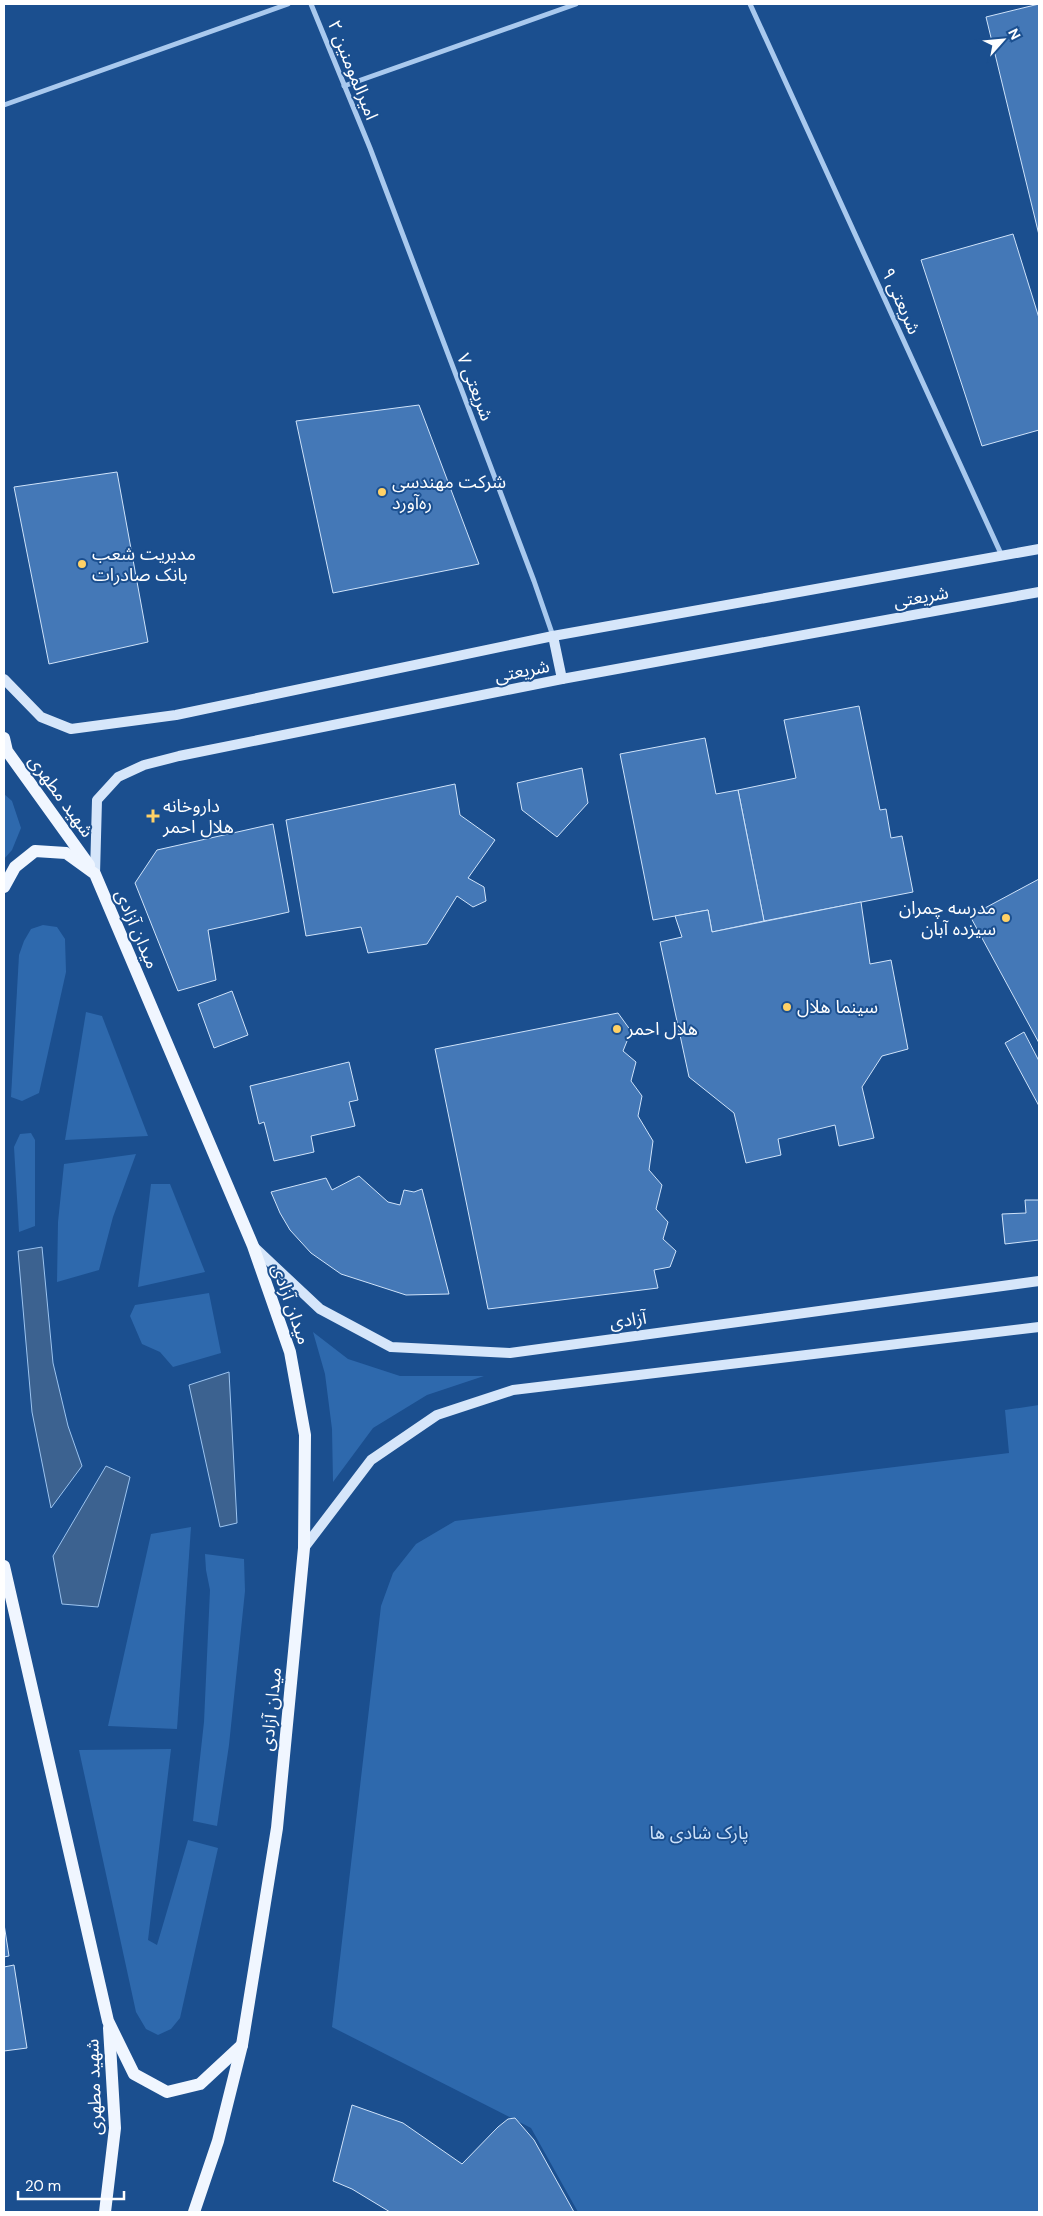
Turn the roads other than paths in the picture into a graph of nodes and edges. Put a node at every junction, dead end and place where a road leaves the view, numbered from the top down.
1 (288, 4) edge
2 (311, 4) edge
3 (576, 4) edge
4 (750, 4) edge
5 (344, 86) junction
6 (4, 104) edge
7 (370, 148) joint
8 (1039, 549) edge
9 (1002, 556) junction
10 (1039, 592) edge
11 (553, 636) junction
12 (4, 679) edge
13 (562, 679) junction
14 (4, 738) edge
15 (5, 750) edge
16 (95, 874) junction
17 (4, 887) edge
18 (253, 1246) junction
19 (1039, 1281) edge
20 (1039, 1327) edge
21 (304, 1548) junction
22 (4, 1566) edge
23 (108, 2021) junction
24 (242, 2046) junction
25 (105, 2212) edge
26 (194, 2212) edge

1 - 6 street
2 - 5 street, امیرالمومنین ۲
3 - 5 street
4 - 9 street, شریعتی ۹
5 - 7 street, امیرالمومنین ۲
7 - 11 street, شریعتی ۷
8 - 9 street
9 - 11 street
10 - 13 street, شریعتی
11 - 12 street
11 - 13 street
13 - 16 street, شریعتی
14 - 15 main road, شهید مطهری
15 - 16 main road, شهید مطهری
16 - 17 main road, میدان آزادی
16 - 18 main road, میدان آزادی
18 - 19 street, آزادی
18 - 21 main road, میدان آزادی
20 - 21 street
21 - 24 main road, میدان آزادی
22 - 23 main road
23 - 24 main road
23 - 25 main road, شهید مطهری
24 - 26 main road

